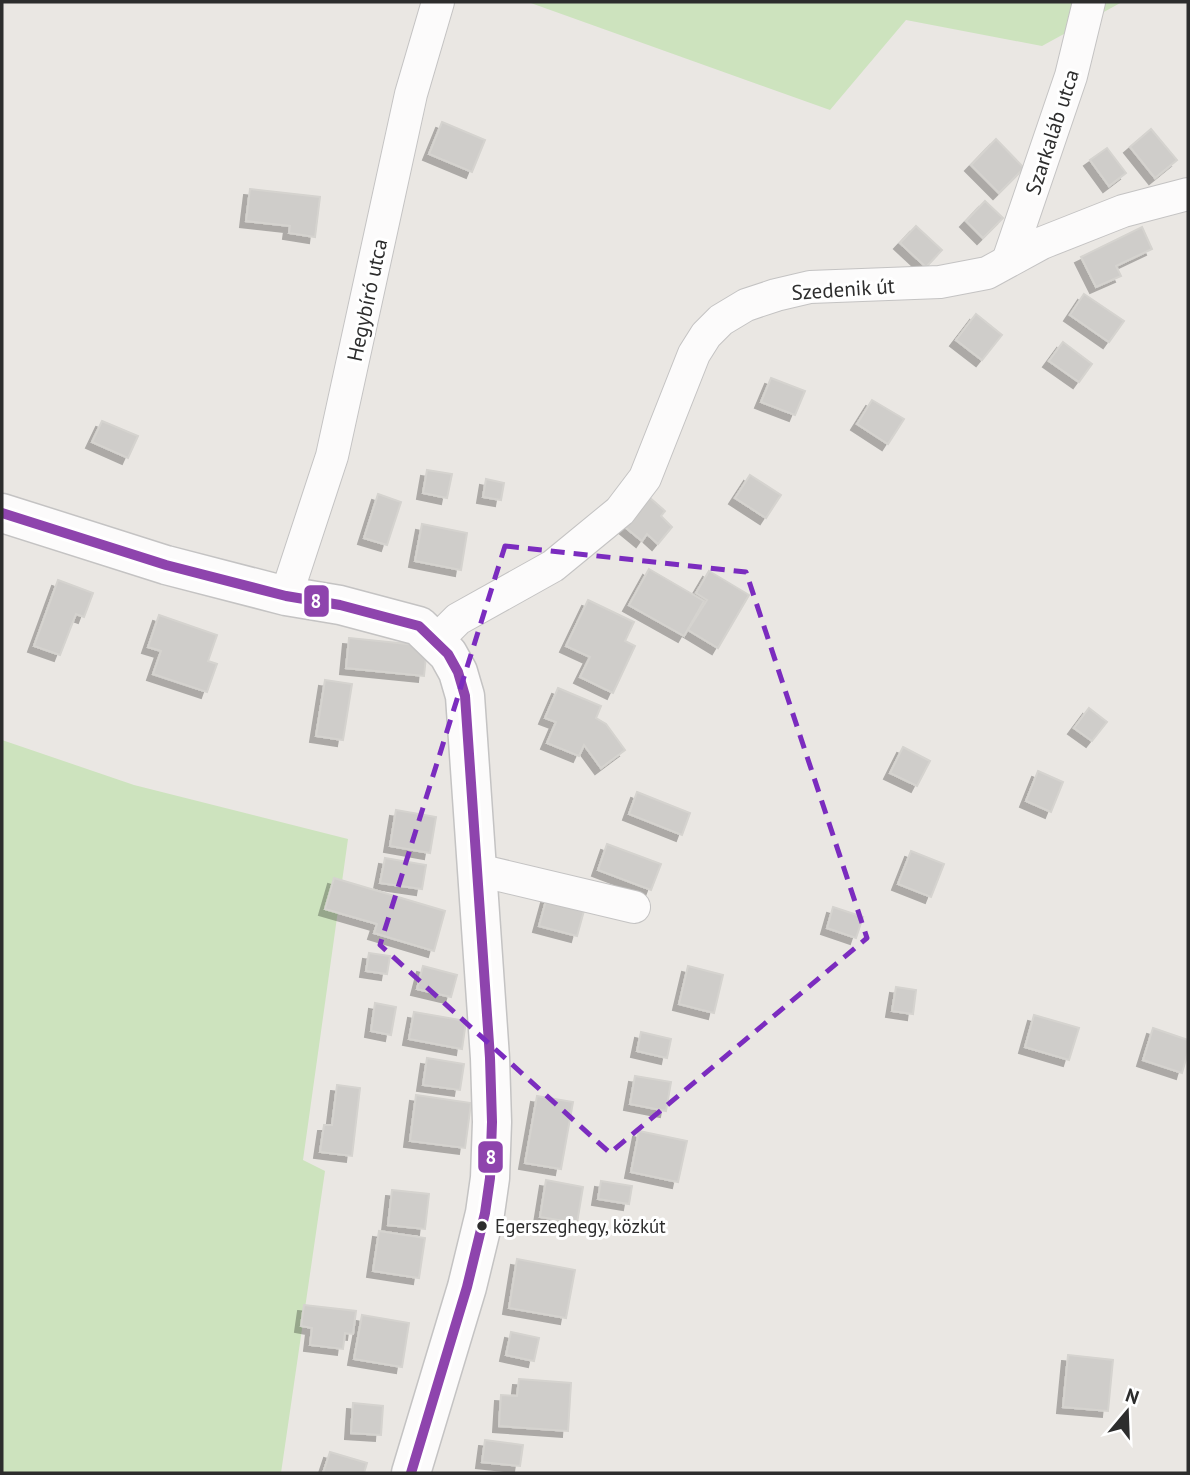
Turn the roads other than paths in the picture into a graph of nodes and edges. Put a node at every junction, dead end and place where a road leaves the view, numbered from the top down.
1 (438, 2) edge
2 (1089, 2) edge
3 (1188, 194) edge
4 (1008, 261) junction
5 (2, 513) edge
6 (286, 596) junction
7 (436, 640) junction
8 (478, 870) junction
9 (634, 907) dead end
10 (411, 1473) edge

1 - 6 street, Hegybíró utca
2 - 4 street, Szarkaláb utca
3 - 4 street, Szedenik út
4 - 7 street, Szedenik út
5 - 6 street
6 - 7 street
7 - 8 street
8 - 9 street
8 - 10 street

